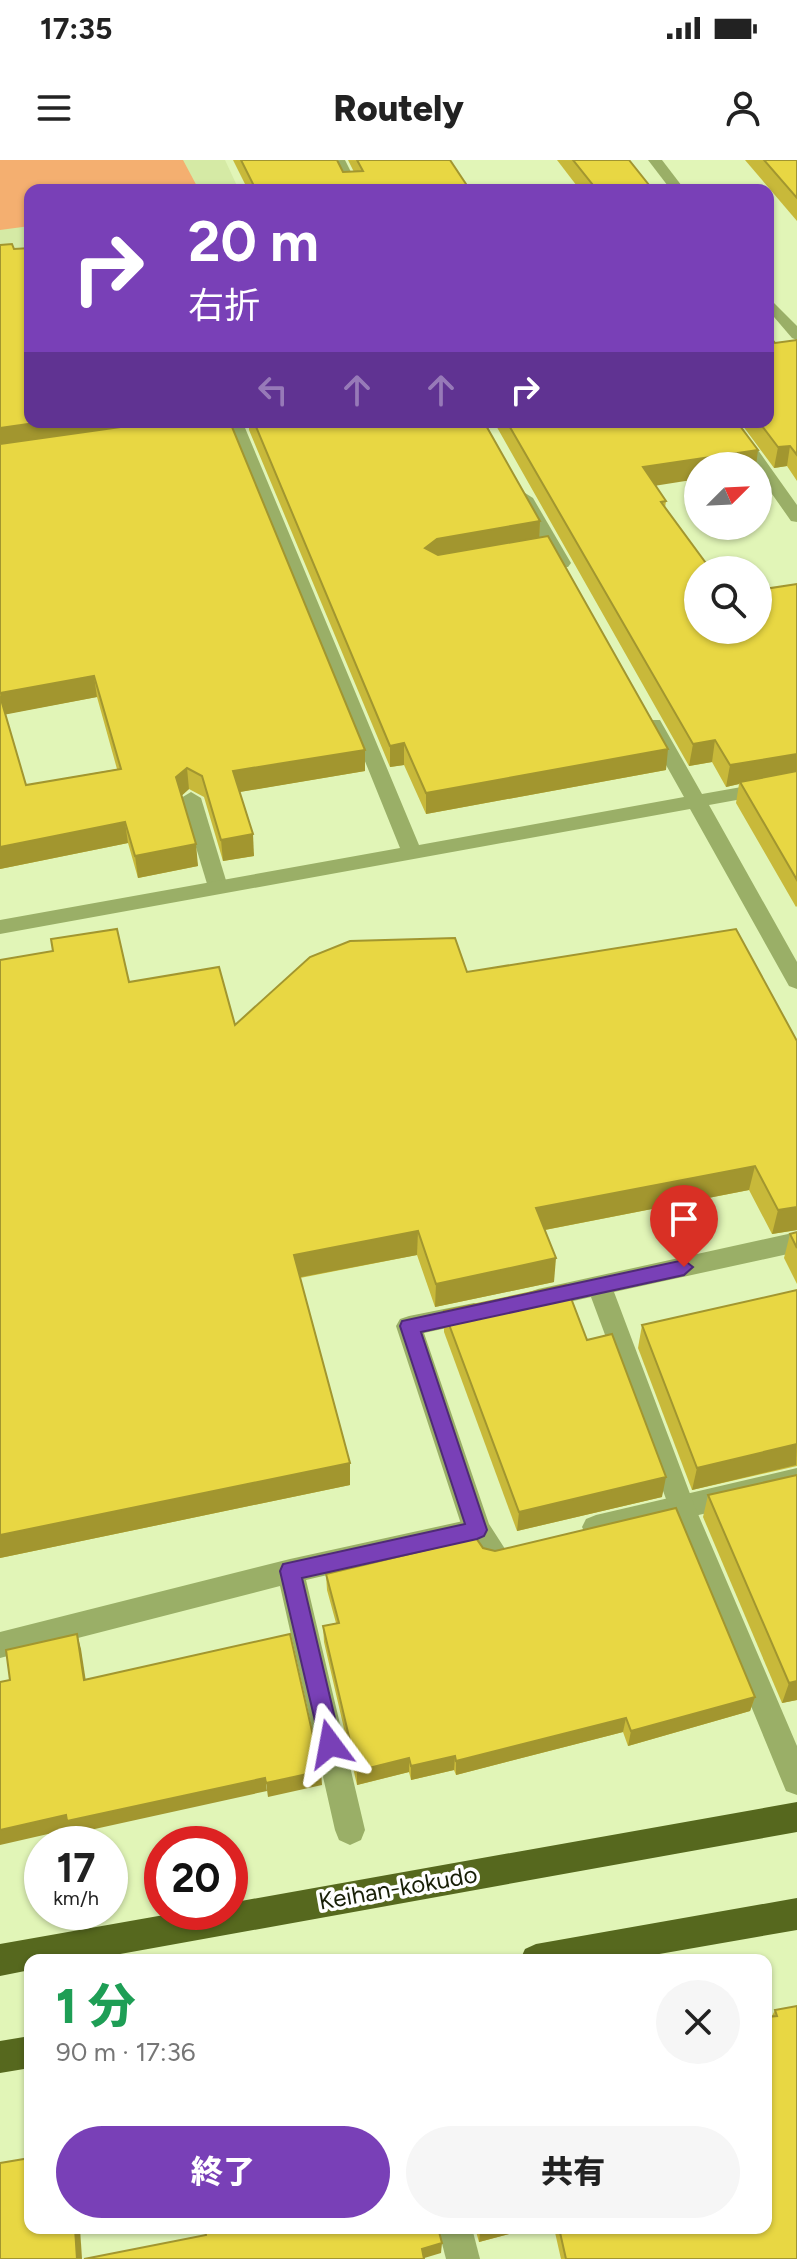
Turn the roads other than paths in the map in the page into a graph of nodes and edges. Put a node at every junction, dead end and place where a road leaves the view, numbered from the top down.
1 (338, 160) edge
2 (655, 160) edge
3 (350, 184) edge
4 (673, 184) edge
5 (774, 308) edge
6 (797, 335) edge
7 (235, 428) edge
8 (734, 428) edge
9 (517, 484) edge
10 (797, 517) edge
11 (568, 575) edge
12 (644, 708) edge
13 (797, 783) edge
14 (191, 798) edge
15 (697, 801) junction
16 (412, 852) junction
17 (218, 887) junction
18 (0, 927) edge
19 (797, 981) edge
20 (797, 1242) edge
21 (599, 1286) junction
22 (797, 1480) edge
23 (682, 1507) junction
24 (566, 1535) edge
25 (485, 1541) junction
26 (522, 1545) edge
27 (290, 1571) junction
28 (0, 1645) edge
29 (797, 1781) edge
30 (797, 1817) edge
31 (350, 1830) dead end
32 (797, 1914) edge
33 (33, 1954) edge
34 (570, 1954) edge
35 (24, 1956) edge
36 (0, 1960) edge
37 (24, 2053) edge
38 (0, 2057) edge
39 (457, 2234) edge
40 (463, 2259) edge

1 - 3 street
2 - 4 street
5 - 6 street
7 - 16 street
8 - 10 street
9 - 11 street
12 - 15 street
13 - 15 street
14 - 17 street
15 - 16 street
15 - 19 street
16 - 17 street
17 - 18 street
20 - 21 street
21 - 23 street
21 - 25 street
22 - 23 street
23 - 24 street
23 - 29 street
25 - 26 street
25 - 27 street
27 - 28 street
27 - 31 street
30 - 33 highway, Keihan-kokudo
32 - 34 highway
35 - 36 highway, Keihan-kokudo
37 - 38 highway
39 - 40 street

